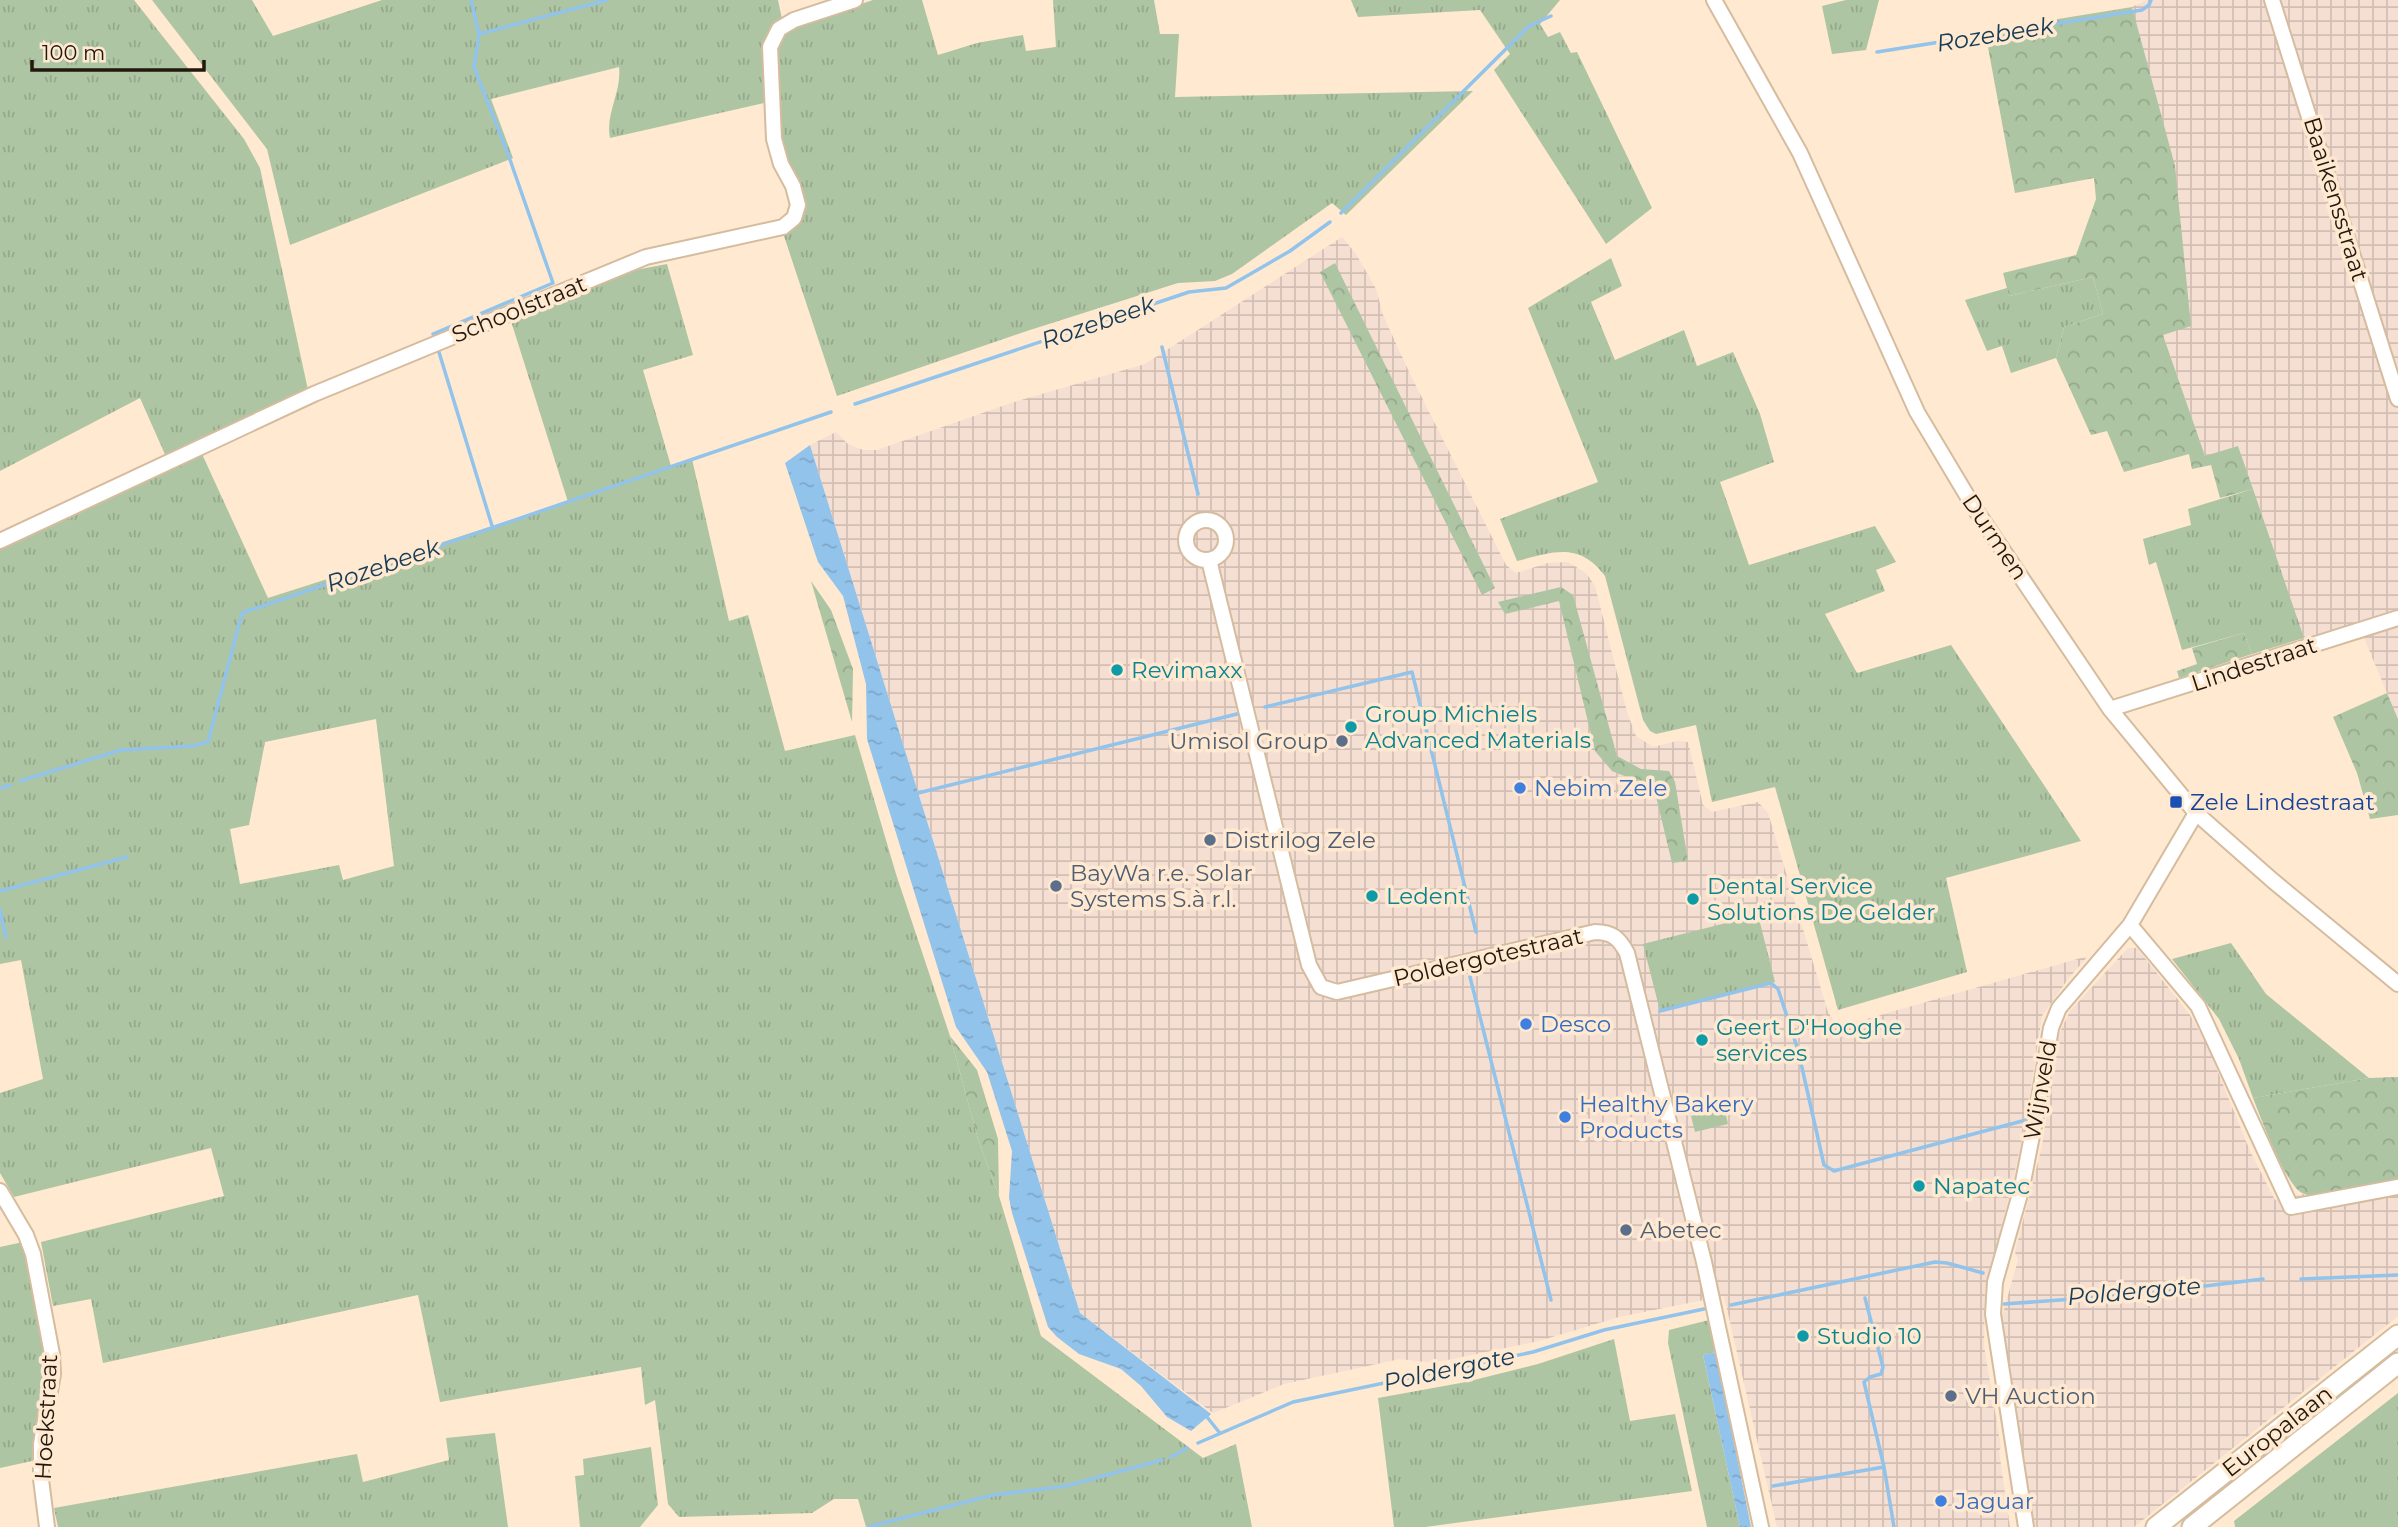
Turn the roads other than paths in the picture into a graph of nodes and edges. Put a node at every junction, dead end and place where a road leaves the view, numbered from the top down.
1 (855, 0) edge
2 (1714, 0) edge
3 (2273, 0) edge
4 (2398, 399) edge
5 (0, 541) edge
6 (1209, 560) dead end
7 (2398, 618) edge
8 (2110, 709) junction
9 (2196, 813) junction
10 (2130, 925) junction
11 (2398, 984) edge
12 (2398, 1187) edge
13 (0, 1191) edge
14 (2398, 1335) edge
15 (2398, 1363) edge
16 (47, 1527) edge
17 (1761, 1527) edge
18 (2026, 1527) edge
19 (2156, 1527) edge
20 (2192, 1527) edge

1 - 5 street, Schoolstraat
2 - 8 street, Durmen
3 - 4 street, Baaikensstraat
6 - 17 street, Poldergotestraat
7 - 8 street, Lindestraat
8 - 9 street, Durmen
9 - 10 street, Wijnveld
9 - 11 street, Durmen
10 - 12 street
10 - 18 street, Wijnveld
13 - 16 street, Hoekstraat
14 - 19 highway, Europalaan
15 - 20 highway, Europalaan

